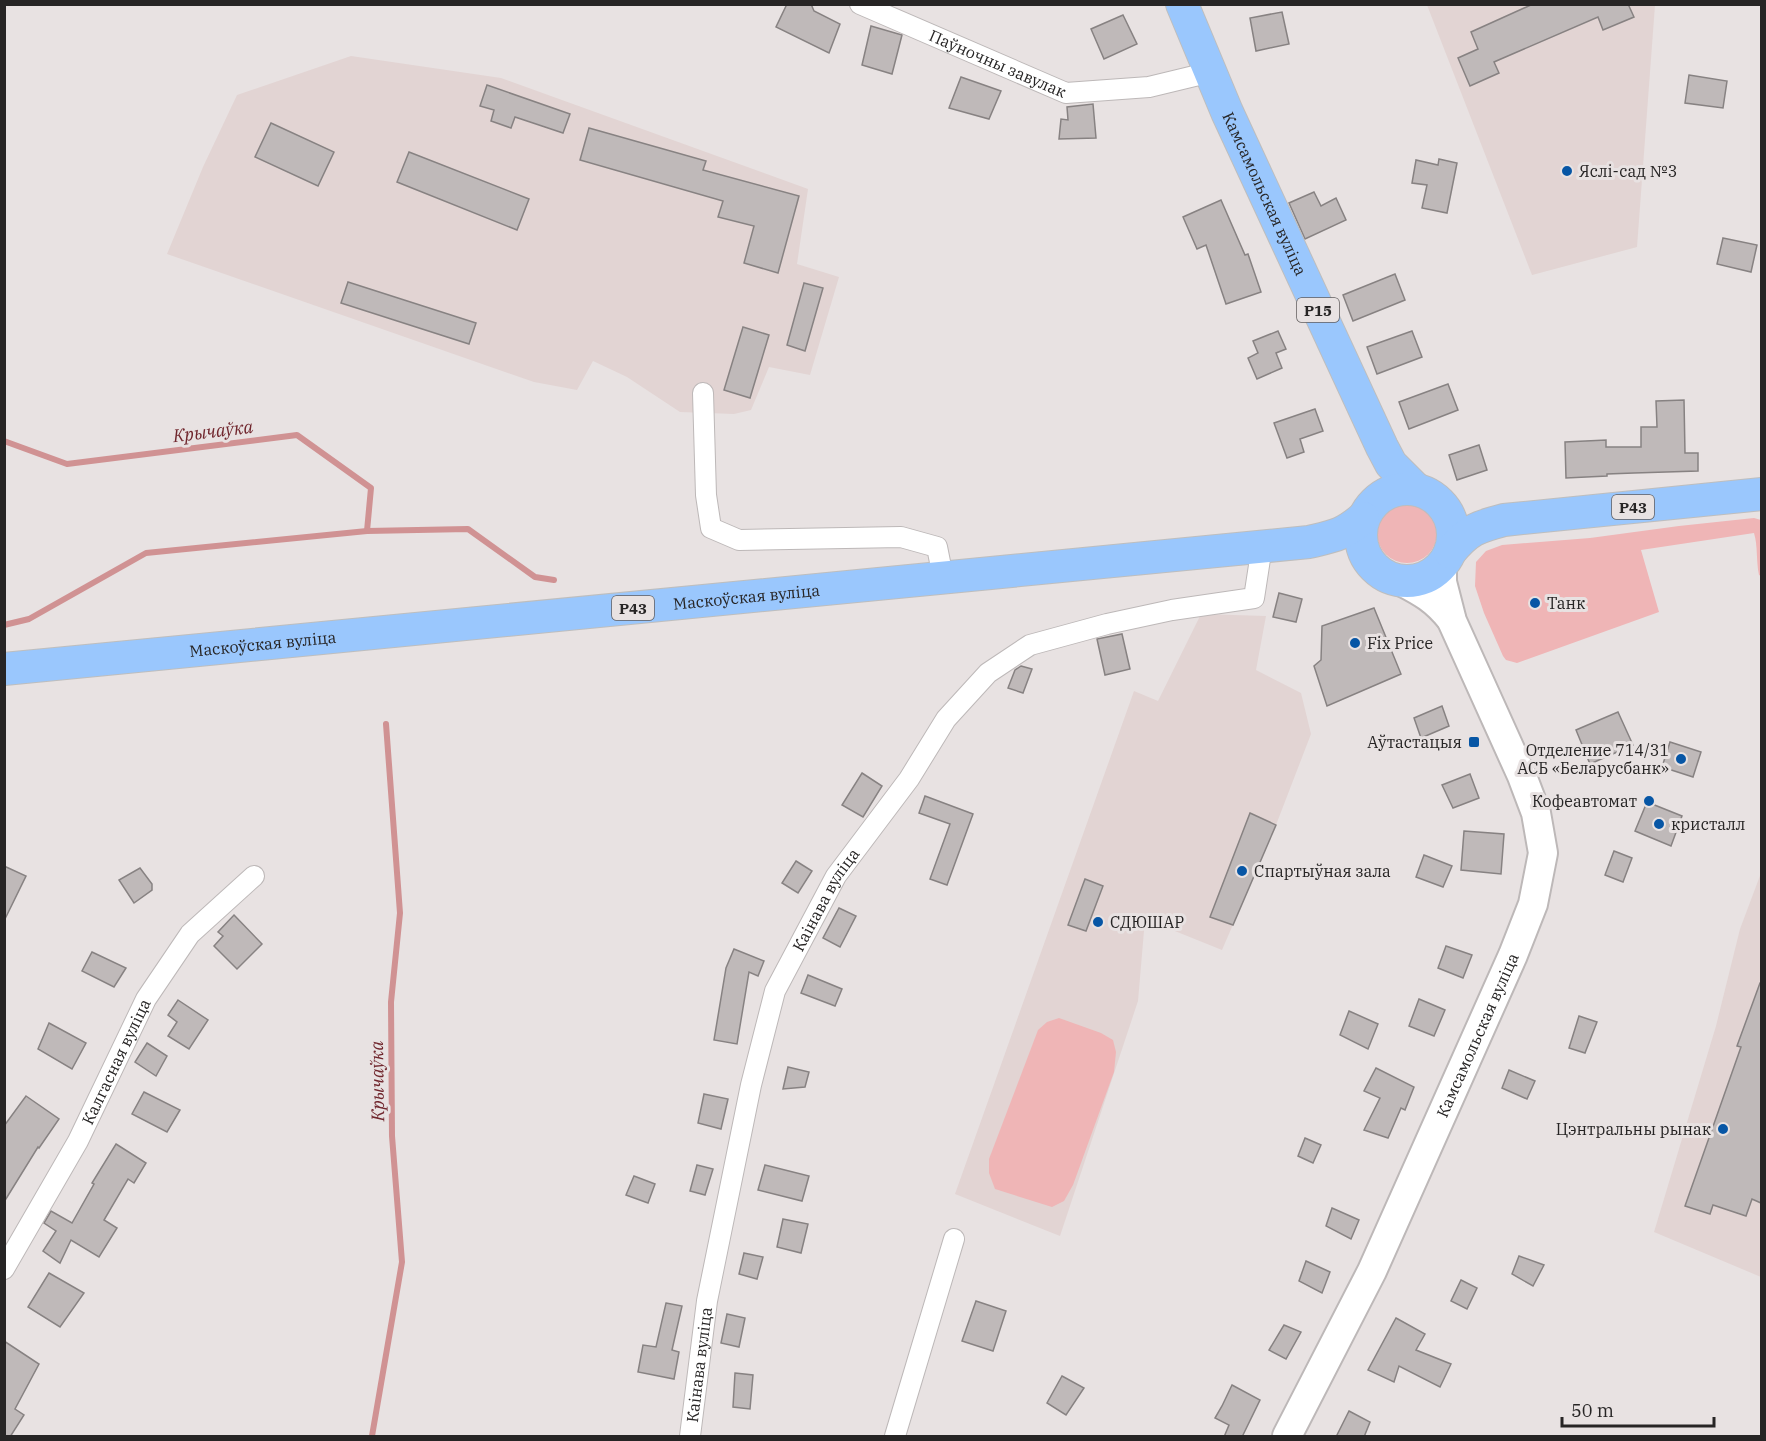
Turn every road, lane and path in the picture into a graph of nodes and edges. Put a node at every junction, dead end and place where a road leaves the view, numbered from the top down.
1 (860, 4) edge
2 (1182, 4) edge
3 (1211, 72) junction
4 (703, 393) dead end
5 (1382, 447) junction
6 (1761, 494) edge
7 (1427, 495) junction
8 (1367, 512) junction
9 (1504, 520) junction
10 (1309, 542) junction
11 (1262, 546) junction
12 (1446, 558) junction
13 (1372, 566) junction
14 (943, 578) junction
15 (1401, 581) junction
16 (1452, 621) junction
17 (4, 669) edge
18 (254, 876) dead end
19 (954, 1239) dead end
20 (4, 1269) edge
21 (690, 1437) edge
22 (895, 1437) edge
23 (1287, 1437) edge

1 - 3 street, Паўночны завулак
2 - 3 main road, Камсамольская вуліца / Р15
3 - 5 main road, Камсамольская вуліца / Р15
4 - 14 street
5 - 7 main road, Камсамольская вуліца / Р15
5 - 8 main road, Камсамольская вуліца / Р15
6 - 9 main road, Р43
7 - 8 main road, Р43
7 - 9 main road, Р43
7 - 12 main road
8 - 10 main road, Маскоўская вуліца / Р43
8 - 13 main road
9 - 12 main road, Р43
10 - 11 main road, Маскоўская вуліца / Р43
10 - 13 main road, Маскоўская вуліца / Р43
11 - 14 main road, Маскоўская вуліца / Р43
11 - 21 street, Каінава вуліца
12 - 15 main road, Р43
12 - 16 main road, Камсамольская вуліца
13 - 15 main road, Р43
14 - 17 main road, Маскоўская вуліца / Р43
15 - 16 main road, Камсамольская вуліца
16 - 23 main road, Камсамольская вуліца
18 - 20 street, Калгасная вуліца
19 - 22 street

